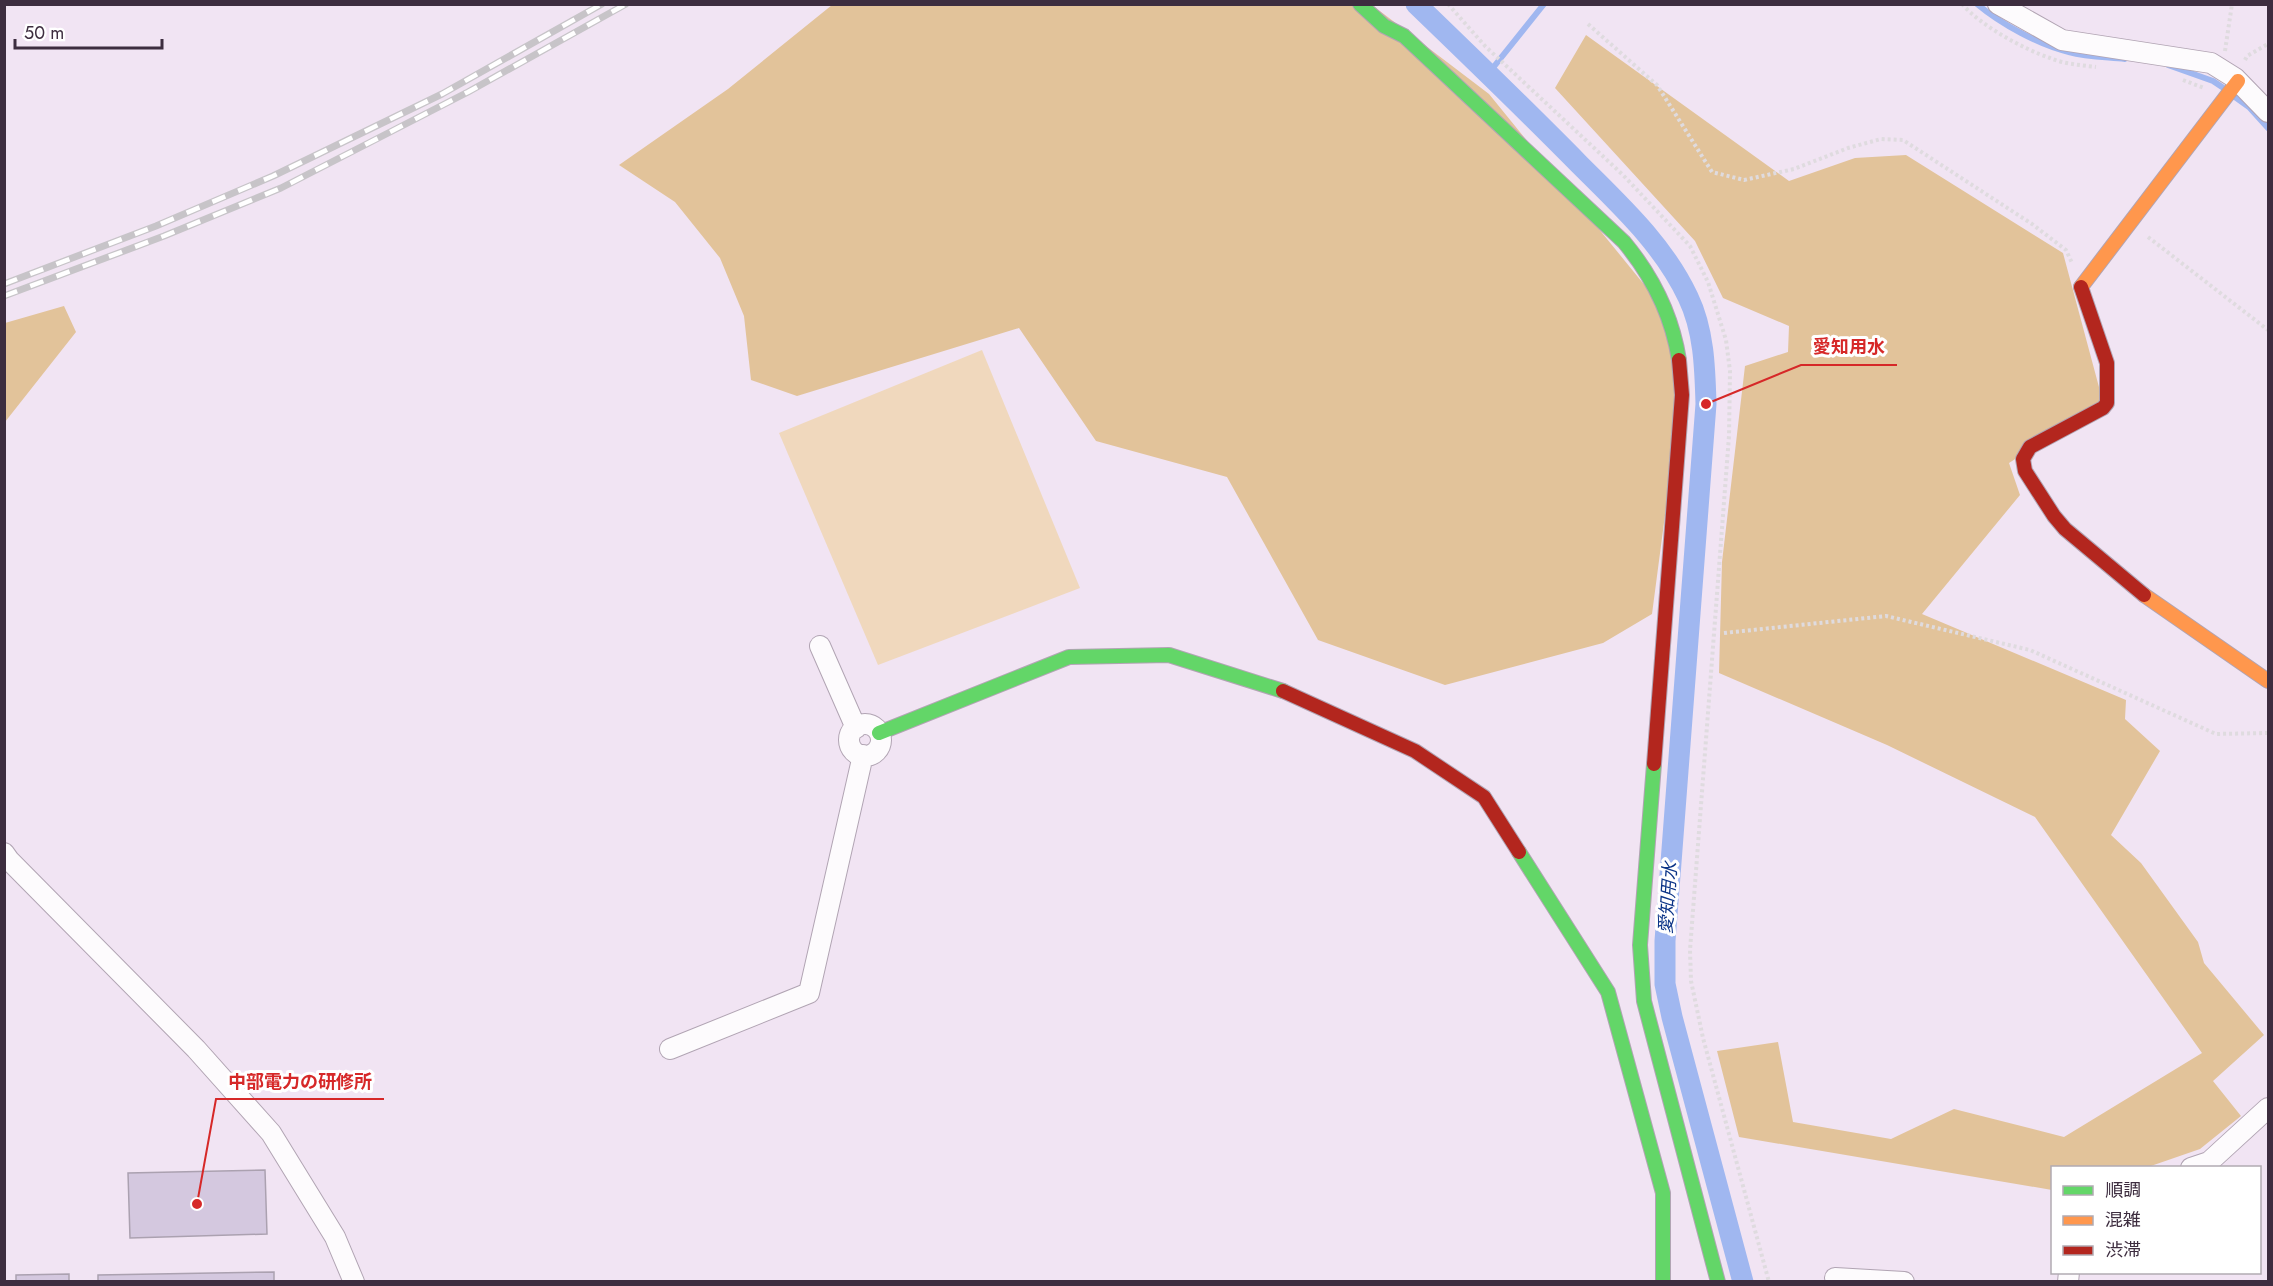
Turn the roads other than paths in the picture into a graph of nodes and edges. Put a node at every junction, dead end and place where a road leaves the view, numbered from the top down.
1 (1360, 4) edge
2 (1998, 4) edge
3 (2238, 81) junction
4 (2268, 112) edge
5 (820, 646) dead end
6 (2268, 681) edge
7 (856, 728) junction
8 (879, 733) junction
9 (863, 755) junction
10 (4, 853) edge
11 (670, 1049) dead end
12 (2268, 1108) edge
13 (2195, 1166) edge
14 (1835, 1278) dead end
15 (354, 1281) edge
16 (1663, 1281) edge
17 (1718, 1281) edge
18 (1904, 1281) edge

1 - 17 street
2 - 3 street
3 - 4 street
3 - 6 street
5 - 7 street
7 - 8 street
7 - 9 street
8 - 9 street
8 - 16 street
9 - 11 street
10 - 15 street
12 - 13 street
14 - 18 street

